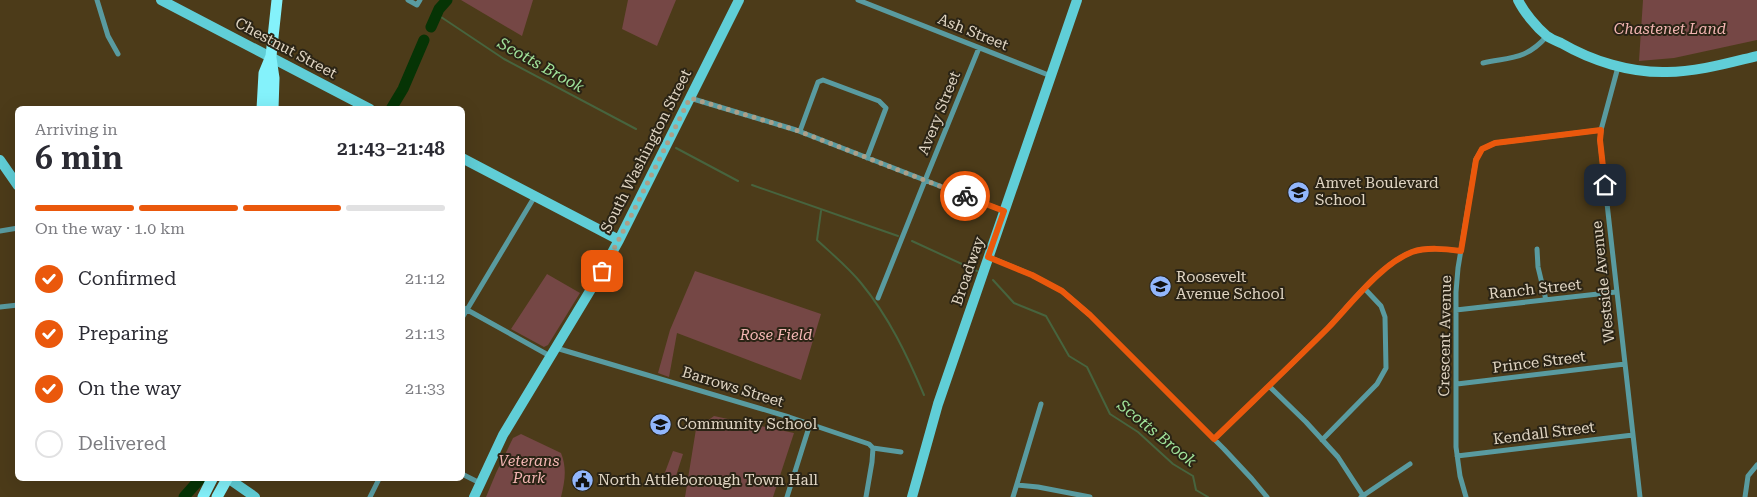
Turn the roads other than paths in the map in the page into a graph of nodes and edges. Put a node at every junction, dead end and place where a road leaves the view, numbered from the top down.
1 (97, 0) edge
2 (161, 0) edge
3 (277, 0) edge
4 (408, 0) edge
5 (739, 0) edge
6 (858, 0) edge
7 (1076, 0) edge
8 (1518, 0) edge
9 (419, 2) edge
10 (1548, 36) junction
11 (979, 48) junction
12 (118, 54) dead end
13 (271, 56) junction
14 (1757, 56) edge
15 (1482, 63) dead end
16 (1618, 66) junction
17 (1051, 76) junction
18 (690, 98) junction
19 (262, 106) edge
20 (273, 106) edge
21 (364, 106) edge
22 (1601, 130) junction
23 (800, 131) junction
24 (868, 158) junction
25 (0, 160) edge
26 (465, 160) edge
27 (925, 180) junction
28 (15, 182) edge
29 (535, 196) junction
30 (1004, 211) junction
31 (15, 228) edge
32 (0, 231) edge
33 (619, 240) junction
34 (1537, 249) dead end
35 (1461, 251) junction
36 (988, 257) junction
37 (1365, 289) junction
38 (1616, 292) junction
39 (878, 298) dead end
40 (1546, 300) junction
41 (15, 305) edge
42 (0, 307) edge
43 (465, 309) edge
44 (1456, 310) junction
45 (553, 352) junction
46 (1625, 364) junction
47 (1457, 384) junction
48 (1268, 386) junction
49 (1041, 404) dead end
50 (810, 424) junction
51 (1633, 436) junction
52 (1214, 439) junction
53 (1322, 440) junction
54 (873, 448) junction
55 (901, 452) dead end
56 (1457, 456) junction
57 (1410, 464) dead end
58 (1757, 465) edge
59 (465, 476) edge
60 (211, 481) edge
61 (227, 481) edge
62 (231, 481) edge
63 (378, 481) edge
64 (480, 483) junction
65 (1017, 485) junction
66 (203, 497) edge
67 (217, 497) edge
68 (255, 497) edge
69 (370, 497) edge
70 (474, 497) edge
71 (787, 497) edge
72 (866, 497) edge
73 (912, 497) edge
74 (1013, 497) edge
75 (1088, 497) edge
76 (1266, 497) edge
77 (1362, 497) edge
78 (1466, 497) edge
79 (1640, 497) edge
80 (1744, 497) edge

1 - 12 street
2 - 13 street, Chestnut Street
3 - 13 main road
4 - 9 street
5 - 18 street, South Washington Street
6 - 11 street, Ash Street
7 - 17 street, Broadway
8 - 10 street
10 - 15 street
10 - 16 street
11 - 17 street, Ash Street
11 - 27 street, Avery Street
13 - 19 main road
13 - 20 main road
13 - 21 street, Chestnut Street
14 - 16 street
16 - 22 street, Westside Avenue
17 - 30 street, Broadway
18 - 23 street
18 - 33 street, South Washington Street
22 - 35 street, Crescent Avenue
22 - 38 street, Westside Avenue
23 - 24 street
23 - 24 street
24 - 27 street
25 - 28 street
26 - 29 street
27 - 30 street
27 - 39 street, Avery Street
29 - 33 street
29 - 43 street
30 - 36 street, Broadway
31 - 32 street
33 - 45 street, South Washington Street
34 - 40 street
35 - 37 street
35 - 44 street, Crescent Avenue
36 - 52 street
36 - 73 street, Broadway
37 - 48 street
37 - 53 street
38 - 40 street, Ranch Street
38 - 46 street, Westside Avenue
40 - 44 street, Ranch Street
41 - 42 street
43 - 45 street, Barrows Street
44 - 47 street, Crescent Avenue
45 - 50 street, Barrows Street
45 - 64 street, South Washington Street
46 - 47 street, Prince Street
46 - 51 street, Westside Avenue
47 - 56 street, Crescent Avenue
48 - 52 street
48 - 53 street
49 - 65 street
50 - 54 street, Barrows Street
50 - 71 street
51 - 56 street, Kendall Street
51 - 79 street, Westside Avenue
52 - 76 street
53 - 77 street
54 - 55 street, Barrows Street
54 - 72 street
56 - 78 street, Crescent Avenue
57 - 77 street
58 - 80 street
59 - 64 street
60 - 66 main road
61 - 67 main road
62 - 68 street
63 - 69 street
64 - 70 street, South Washington Street
65 - 74 street
65 - 75 street

